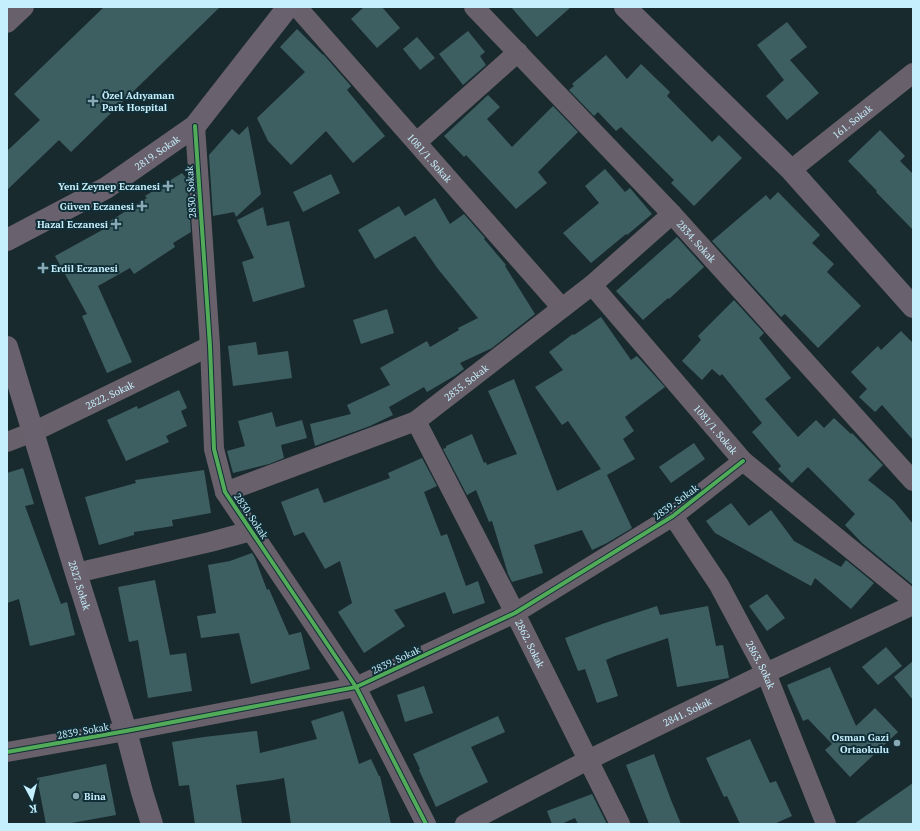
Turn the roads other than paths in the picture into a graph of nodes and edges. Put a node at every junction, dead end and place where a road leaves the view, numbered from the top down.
1 (24, 7) edge
2 (288, 7) edge
3 (297, 7) edge
4 (474, 7) edge
5 (625, 7) edge
6 (7, 23) edge
7 (518, 52) junction
8 (913, 73) edge
9 (195, 126) junction
10 (416, 142) junction
11 (791, 170) junction
12 (672, 214) junction
13 (7, 240) edge
14 (592, 285) junction
15 (562, 308) junction
16 (913, 308) edge
17 (210, 346) junction
18 (7, 347) edge
19 (416, 421) junction
20 (33, 432) junction
21 (7, 442) edge
22 (743, 461) junction
23 (913, 482) edge
24 (225, 492) junction
25 (673, 516) junction
26 (251, 531) junction
27 (76, 573) junction
28 (913, 600) edge
29 (913, 605) edge
30 (515, 613) junction
31 (766, 673) junction
32 (356, 687) junction
33 (126, 731) junction
34 (7, 752) edge
35 (588, 760) junction
36 (823, 823) edge
37 (152, 824) edge
38 (426, 824) edge
39 (465, 824) edge
40 (620, 824) edge

1 - 6 street
2 - 9 main road, 2819. Sokak
3 - 10 street, 1081/1. Sokak
4 - 7 street, 2834. Sokak
5 - 11 main road
7 - 10 street
7 - 12 street, 2834. Sokak
8 - 11 street, 161. Sokak
9 - 13 main road, 2819. Sokak
9 - 17 street, 2830. Sokak
10 - 15 street, 1081/1. Sokak
11 - 16 main road
12 - 14 street, 2835. Sokak
12 - 23 street, 2834. Sokak
14 - 15 street, 2835. Sokak
14 - 22 street, 1081/1. Sokak
15 - 19 street, 2835. Sokak
17 - 20 street, 2822. Sokak
17 - 24 street, 2830. Sokak
18 - 20 main road, 2827. Sokak
19 - 24 street, 2835. Sokak
19 - 30 street, 2862. Sokak
20 - 21 street, 2822. Sokak
20 - 27 main road, 2827. Sokak
22 - 25 street, 2839. Sokak
22 - 28 street, 1081/1. Sokak
24 - 26 street, 2830. Sokak
25 - 30 street, 2839. Sokak
25 - 31 street, 2863. Sokak
26 - 27 street
26 - 32 street, 2830. Sokak
27 - 33 main road, 2827. Sokak
29 - 31 street, 2841. Sokak
30 - 32 street, 2839. Sokak
30 - 35 street, 2862. Sokak
31 - 35 street, 2841. Sokak
31 - 36 street, 2863. Sokak
32 - 33 street, 2839. Sokak
32 - 38 street, 2830. Sokak
33 - 34 street, 2839. Sokak
33 - 37 main road, 2827. Sokak
35 - 39 street, 2841. Sokak
35 - 40 street, 2862. Sokak

